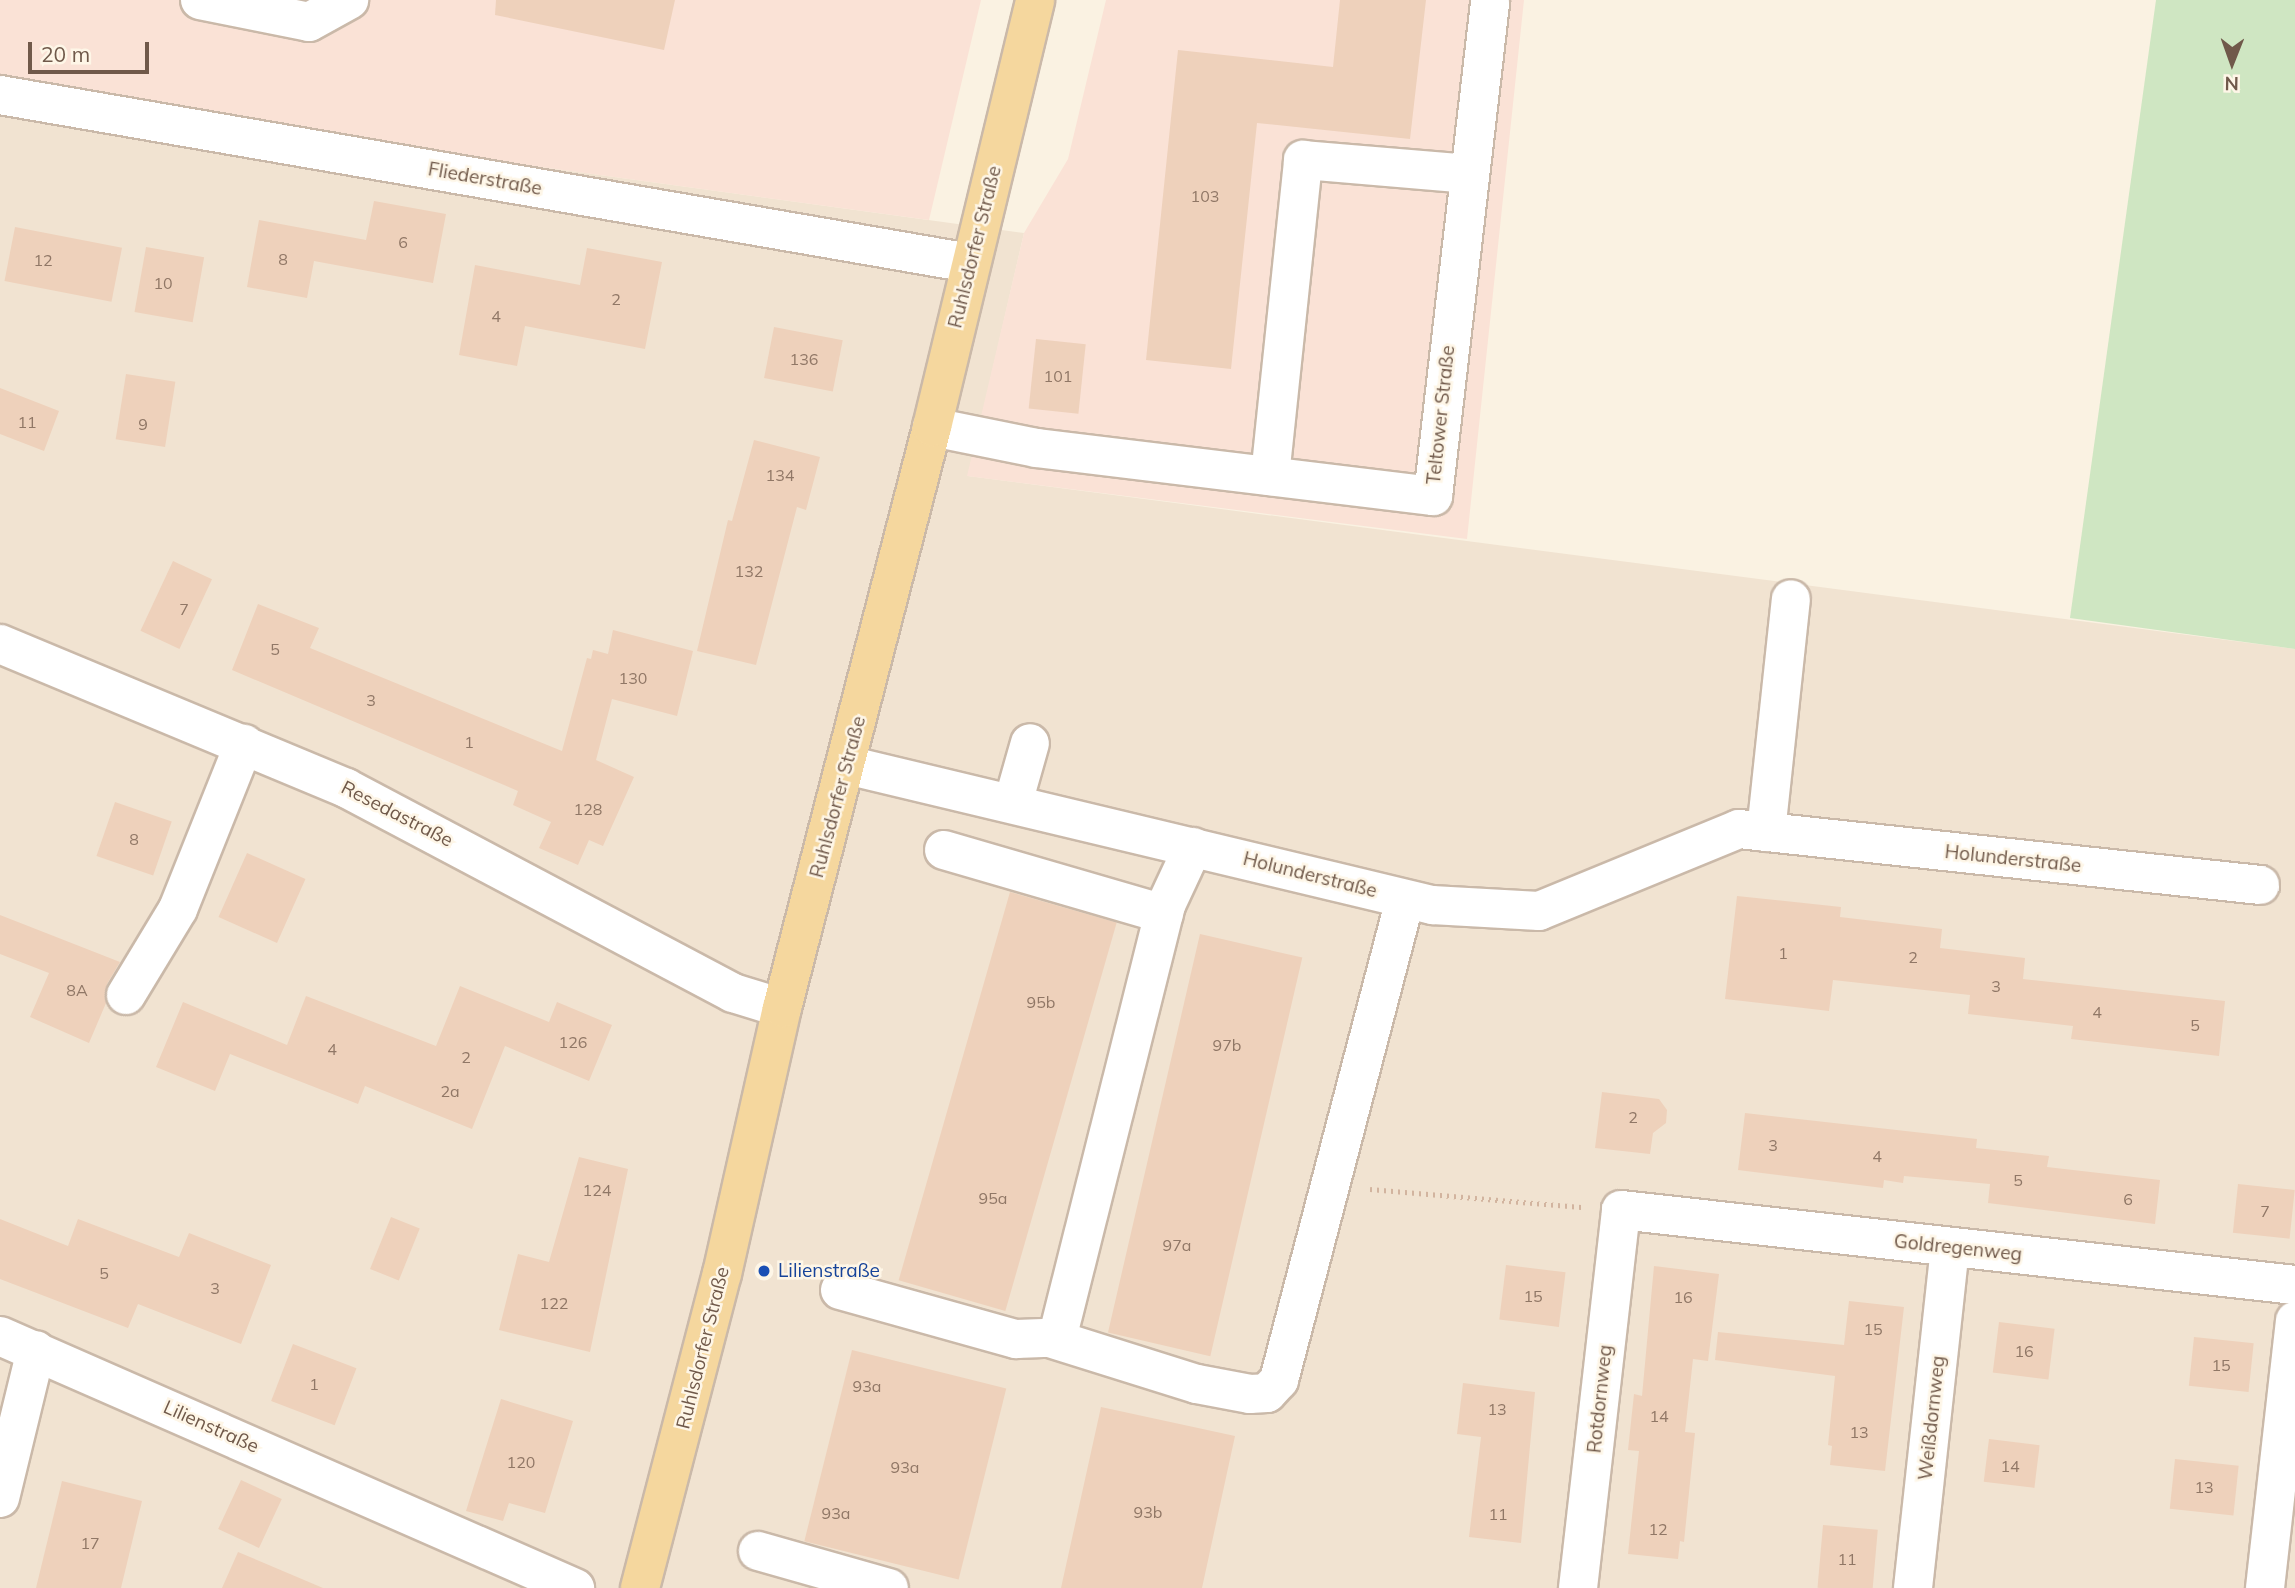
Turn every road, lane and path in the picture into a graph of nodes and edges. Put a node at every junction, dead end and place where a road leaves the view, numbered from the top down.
1 (200, 0) edge
2 (349, 0) edge
3 (1490, 0) edge
4 (1027, 2) edge
5 (0, 94) edge
6 (1468, 174) junction
7 (970, 262) junction
8 (932, 427) junction
9 (1270, 476) junction
10 (1791, 599) dead end
11 (0, 644) edge
12 (1030, 743) dead end
13 (244, 744) junction
14 (847, 765) junction
15 (1013, 803) junction
16 (1766, 832) junction
17 (1193, 847) junction
18 (944, 850) dead end
19 (2260, 885) dead end
20 (1405, 898) junction
21 (1164, 914) junction
22 (126, 995) dead end
23 (782, 1008) junction
24 (1363, 1189) dead end
25 (1621, 1210) junction
26 (1950, 1247) junction
27 (2295, 1286) edge
28 (839, 1290) dead end
29 (2295, 1321) edge
30 (0, 1336) edge
31 (1050, 1338) junction
32 (36, 1350) junction
33 (0, 1499) edge
34 (758, 1551) dead end
35 (576, 1588) edge
36 (640, 1588) edge
37 (889, 1588) edge
38 (1578, 1588) edge
39 (1913, 1588) edge
40 (2265, 1588) edge

1 - 2 street
3 - 6 street, Teltower Straße
4 - 7 main road, Ruhlsdorfer Straße
5 - 7 street, Fliederstraße
6 - 9 street
6 - 9 street, Teltower Straße
7 - 8 main road, Ruhlsdorfer Straße
8 - 9 street, Teltower Straße
8 - 14 main road, Ruhlsdorfer Straße
10 - 16 street
11 - 13 street, Resedastraße
12 - 15 street
13 - 22 street
13 - 23 street, Resedastraße
14 - 15 street, Holunderstraße
14 - 23 main road, Ruhlsdorfer Straße
15 - 17 street, Holunderstraße
16 - 19 street, Holunderstraße
16 - 20 street, Holunderstraße
17 - 20 street, Holunderstraße
17 - 21 street
18 - 21 street
20 - 31 street
21 - 31 street
23 - 36 main road, Ruhlsdorfer Straße
24 - 25 path
25 - 26 street, Goldregenweg
25 - 38 street, Rotdornweg
26 - 27 street, Goldregenweg
26 - 39 street, Weißdornweg
28 - 31 street
29 - 40 street
30 - 32 street, Lilienstraße
32 - 33 street
32 - 35 street, Lilienstraße
34 - 37 street

